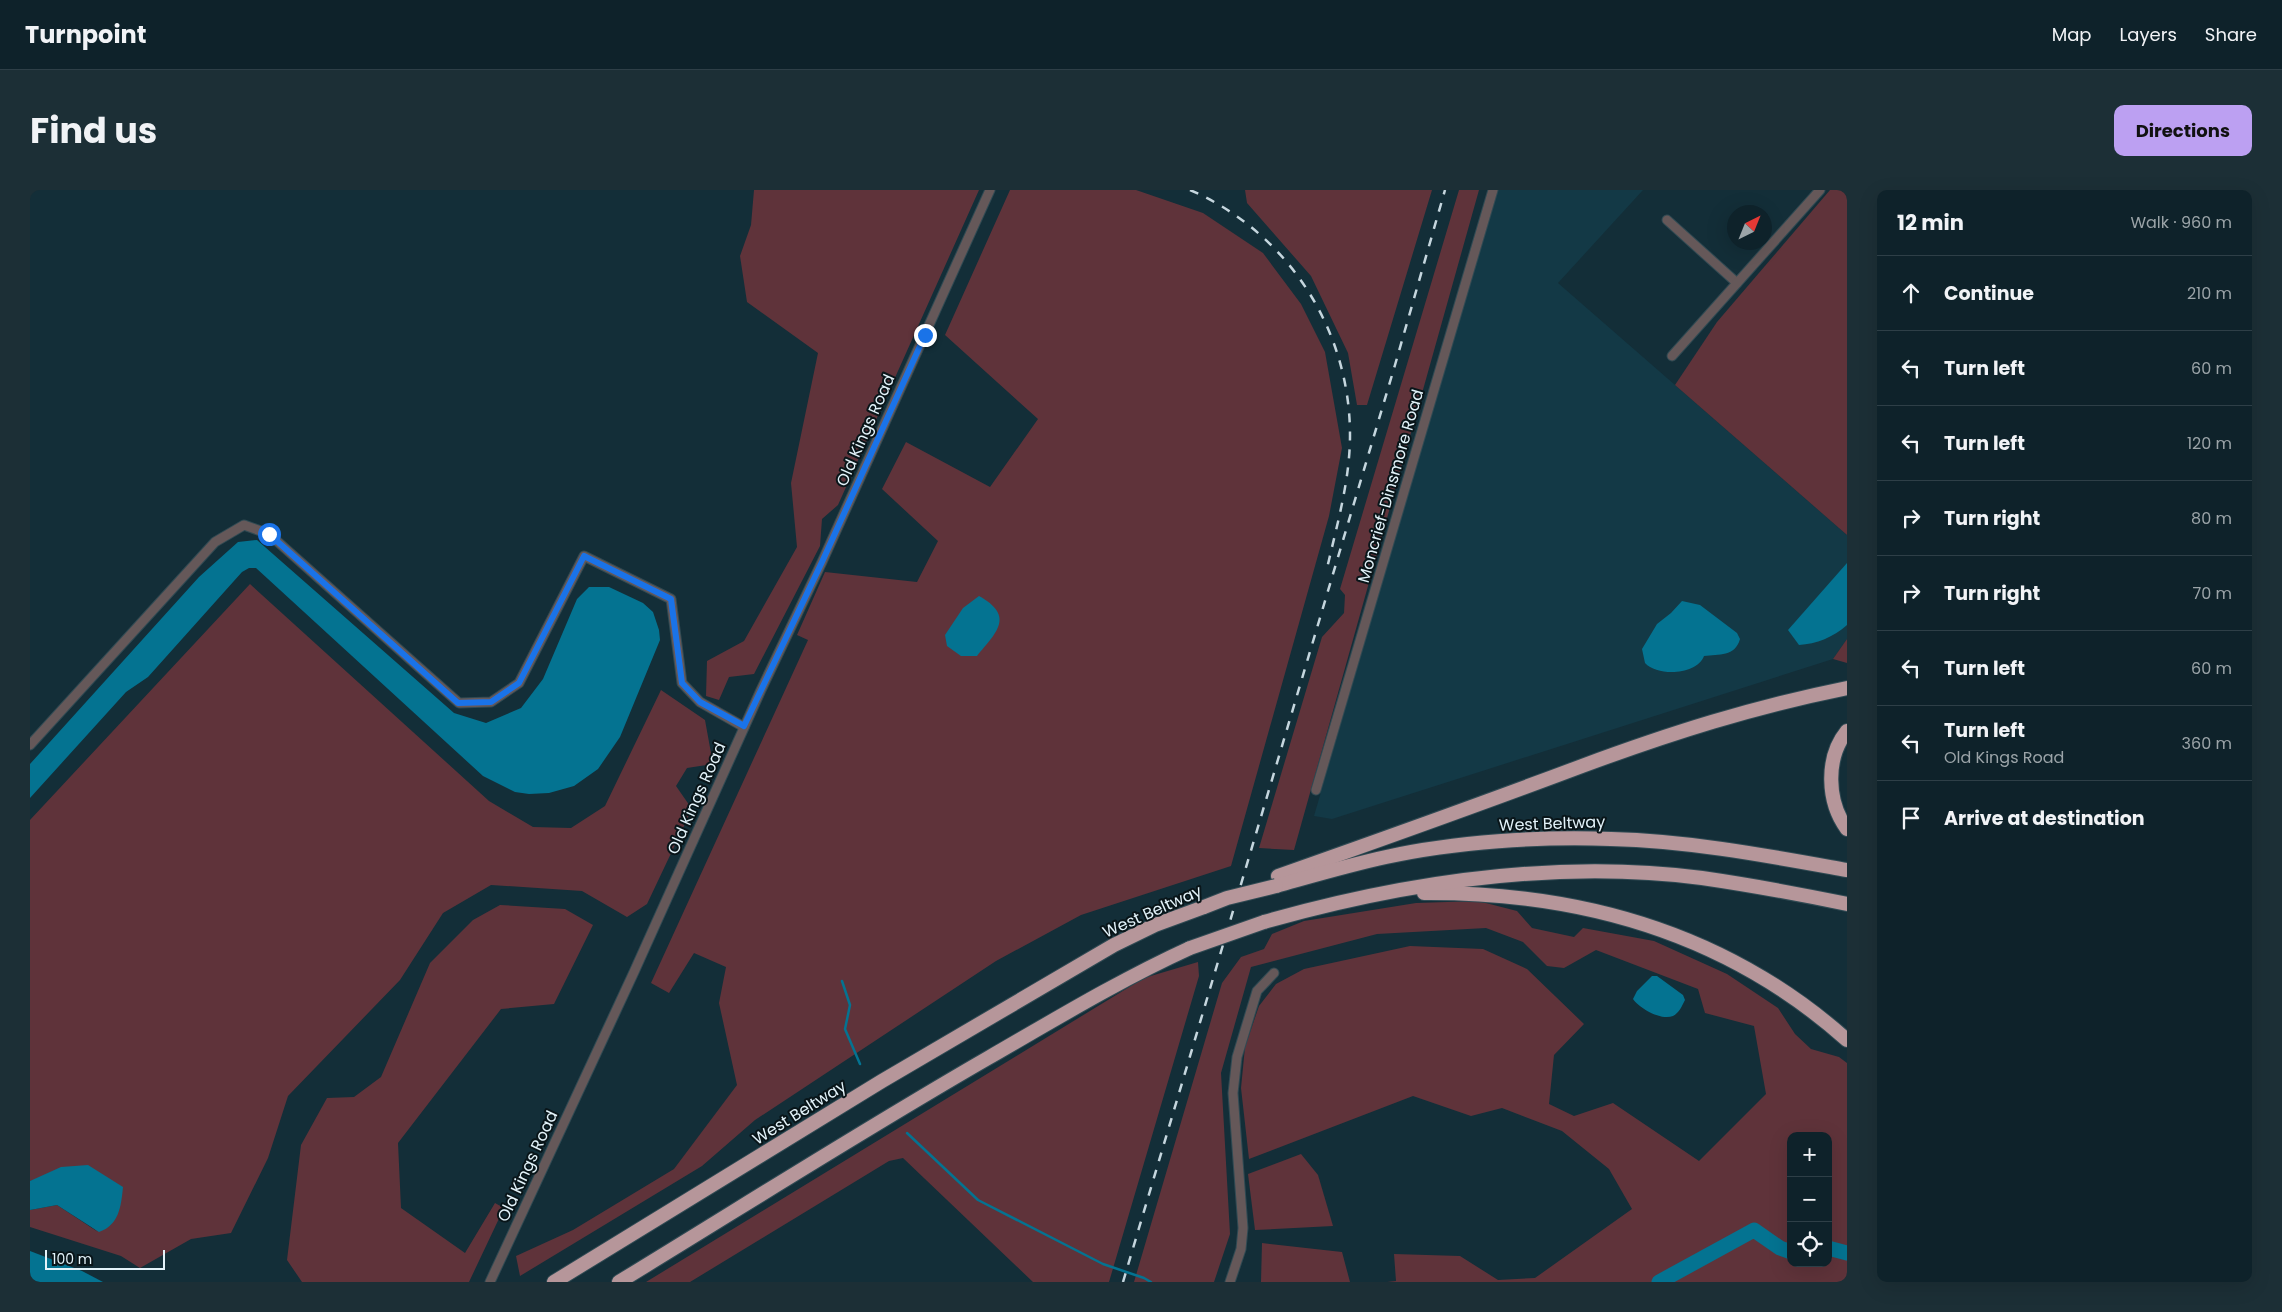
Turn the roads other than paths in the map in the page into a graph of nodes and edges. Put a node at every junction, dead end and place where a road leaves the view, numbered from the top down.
1 (990, 190) edge
2 (1493, 190) edge
3 (1820, 190) edge
4 (1667, 220) dead end
5 (1737, 283) junction
6 (1672, 356) dead end
7 (1847, 688) edge
8 (744, 726) junction
9 (1847, 731) edge
10 (30, 745) edge
11 (1316, 790) dead end
12 (1847, 829) edge
13 (1847, 870) edge
14 (1277, 881) junction
15 (1385, 893) junction
16 (1847, 904) edge
17 (1274, 973) dead end
18 (1847, 1040) edge
19 (490, 1282) edge
20 (554, 1282) edge
21 (619, 1282) edge
22 (1230, 1282) edge

1 - 8 street, Old Kings Road
2 - 11 street, Moncrief-Dinsmore Road
3 - 5 street
4 - 5 street
5 - 6 street
7 - 14 highway
8 - 10 street
8 - 19 street, Old Kings Road
9 - 12 highway
13 - 14 highway, West Beltway
14 - 20 highway, West Beltway, bridge
15 - 16 highway
15 - 18 highway
15 - 21 highway, bridge
17 - 22 street

